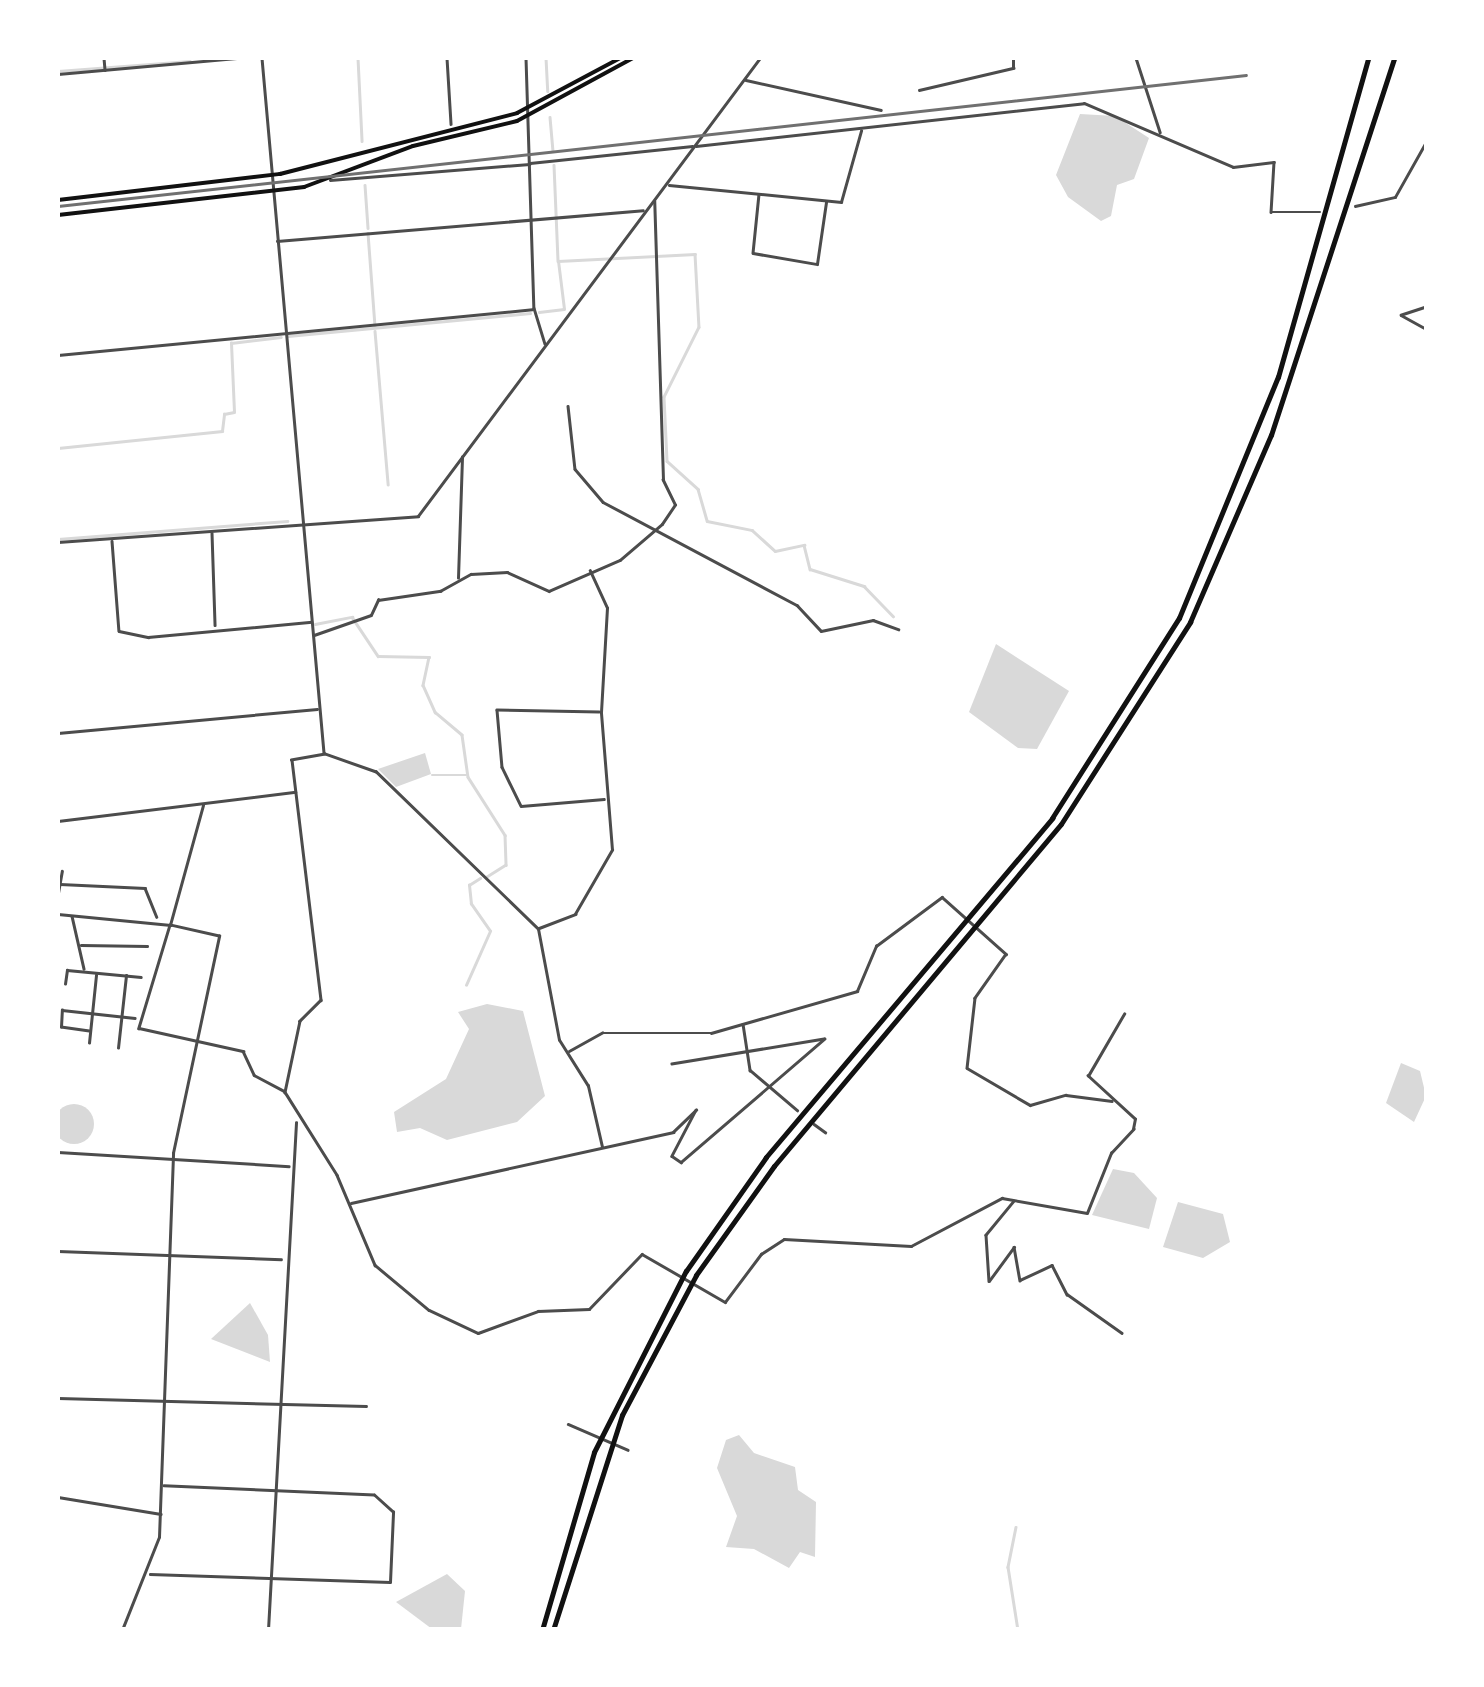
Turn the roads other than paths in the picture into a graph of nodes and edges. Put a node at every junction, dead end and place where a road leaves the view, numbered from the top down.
1 (104, 58) edge
2 (236, 58) edge
3 (262, 58) edge
4 (447, 58) edge
5 (526, 58) edge
6 (620, 58) edge
7 (633, 58) edge
8 (760, 58) edge
9 (1012, 58) edge
10 (1136, 58) edge
11 (1368, 58) edge
12 (1394, 58) edge
13 (182, 60) edge
14 (208, 60) edge
15 (105, 68) junction
16 (58, 74) edge
17 (744, 79) junction
18 (919, 90) dead end
19 (528, 108) junction
20 (881, 110) dead end
21 (528, 116) junction
22 (451, 124) dead end
23 (861, 129) junction
24 (1159, 134) junction
25 (1426, 142) edge
26 (692, 146) junction
27 (529, 164) junction
28 (270, 176) junction
29 (329, 179) junction
30 (666, 184) junction
31 (271, 191) junction
32 (760, 194) junction
33 (654, 199) junction
34 (58, 200) edge
35 (825, 201) junction
36 (1354, 206) dead end
37 (646, 209) junction
38 (1320, 212) dead end
39 (58, 215) edge
40 (530, 216) junction
41 (276, 241) junction
42 (1426, 262) edge
43 (1426, 268) edge
44 (1426, 307) edge
45 (534, 308) junction
46 (1426, 329) edge
47 (284, 334) junction
48 (545, 343) junction
49 (58, 355) edge
50 (568, 406) dead end
51 (462, 457) junction
52 (299, 524) junction
53 (212, 531) junction
54 (656, 531) junction
55 (112, 539) junction
56 (58, 542) edge
57 (589, 570) junction
58 (458, 580) junction
59 (311, 622) junction
60 (215, 625) junction
61 (898, 629) dead end
62 (314, 635) junction
63 (318, 709) junction
64 (601, 712) junction
65 (58, 734) edge
66 (325, 754) junction
67 (296, 792) junction
68 (607, 799) junction
69 (203, 805) junction
70 (58, 820) edge
71 (62, 872) dead end
72 (60, 884) edge
73 (58, 893) edge
74 (58, 914) edge
75 (72, 914) junction
76 (158, 918) junction
77 (170, 925) junction
78 (538, 928) junction
79 (81, 945) junction
80 (148, 946) dead end
81 (84, 970) junction
82 (96, 972) junction
83 (126, 976) junction
84 (141, 977) dead end
85 (65, 984) dead end
86 (92, 1013) junction
87 (1124, 1014) dead end
88 (122, 1016) junction
89 (136, 1018) junction
90 (743, 1022) junction
91 (89, 1031) junction
92 (197, 1041) junction
93 (89, 1043) dead end
94 (118, 1048) dead end
95 (568, 1051) junction
96 (747, 1051) junction
97 (672, 1064) dead end
98 (772, 1090) junction
99 (285, 1092) junction
100 (1113, 1100) junction
101 (797, 1110) dead end
102 (297, 1122) junction
103 (814, 1124) dead end
104 (825, 1132) dead end
105 (602, 1147) junction
106 (58, 1152) edge
107 (173, 1160) junction
108 (291, 1166) junction
109 (1015, 1200) junction
110 (350, 1203) junction
111 (58, 1251) edge
112 (171, 1255) junction
113 (284, 1259) junction
114 (1122, 1332) dead end
115 (58, 1398) edge
116 (160, 1398) junction
117 (275, 1400) junction
118 (366, 1406) dead end
119 (568, 1424) dead end
120 (628, 1450) dead end
121 (162, 1486) junction
122 (273, 1490) junction
123 (58, 1497) edge
124 (162, 1515) junction
125 (149, 1574) junction
126 (270, 1578) junction
127 (122, 1630) edge
128 (268, 1630) edge
129 (542, 1630) edge
130 (553, 1630) edge

1 - 15 street
2 - 14 street
3 - 28 street
4 - 22 street
5 - 19 street
6 - 19 main road
7 - 21 main road
8 - 17 street
9 - 18 street
10 - 24 street
11 - 129 highway
12 - 130 highway
13 - 14 street
13 - 15 street
15 - 16 street
17 - 20 street
17 - 26 street
19 - 21 street
19 - 28 main road
21 - 27 street
21 - 29 main road
23 - 24 street
23 - 26 street
23 - 35 street
24 - 38 street
25 - 36 street
26 - 27 street
26 - 30 street
27 - 29 street
27 - 40 street
28 - 31 street
28 - 34 main road
29 - 31 main road
30 - 32 street
30 - 33 street
31 - 39 main road
31 - 41 street
32 - 35 street
32 - 35 street
33 - 37 street
33 - 54 street
37 - 40 street
37 - 48 street
40 - 41 street
40 - 45 street
41 - 47 street
42 - 43 street
44 - 46 street
45 - 47 street
45 - 48 street
47 - 49 street
47 - 52 street
48 - 51 street
50 - 54 street
51 - 52 street
51 - 58 street
52 - 53 street
52 - 59 street
53 - 55 street
53 - 60 street
54 - 57 street
54 - 61 street
55 - 56 street
55 - 60 street
57 - 58 street
57 - 64 street
58 - 62 street
59 - 60 street
59 - 62 street
62 - 63 street
63 - 65 street
63 - 66 street
64 - 68 street
64 - 68 street
66 - 67 street
66 - 78 street
67 - 69 street
67 - 99 street
68 - 78 street
69 - 70 street
69 - 77 street
71 - 72 street
72 - 73 street
72 - 76 street
74 - 75 street
75 - 76 street
75 - 79 street
76 - 77 street
77 - 89 street
77 - 92 street
78 - 95 street
79 - 80 street
79 - 81 street
81 - 82 street
81 - 85 street
82 - 83 street
82 - 86 street
83 - 84 street
83 - 88 street
86 - 88 street
86 - 91 street
86 - 91 street
87 - 100 street
88 - 89 street
88 - 94 street
89 - 92 street
90 - 95 street
90 - 96 street
90 - 100 street
91 - 93 street
92 - 99 street
92 - 107 street
95 - 105 street
96 - 97 street
96 - 98 street
96 - 98 street
98 - 101 street
98 - 105 street
99 - 102 street
100 - 109 street
102 - 108 street
102 - 110 street
103 - 104 street
105 - 110 street
106 - 107 street
107 - 108 street
107 - 112 street
108 - 113 street
109 - 110 street
109 - 114 street
111 - 112 street
112 - 113 street
112 - 116 street
113 - 117 street
115 - 116 street
116 - 117 street
116 - 121 street
117 - 118 street
117 - 122 street
119 - 120 street
121 - 122 street
121 - 124 street
122 - 126 street
122 - 126 street
123 - 124 street
124 - 125 street
125 - 126 street
125 - 127 street
126 - 128 street

